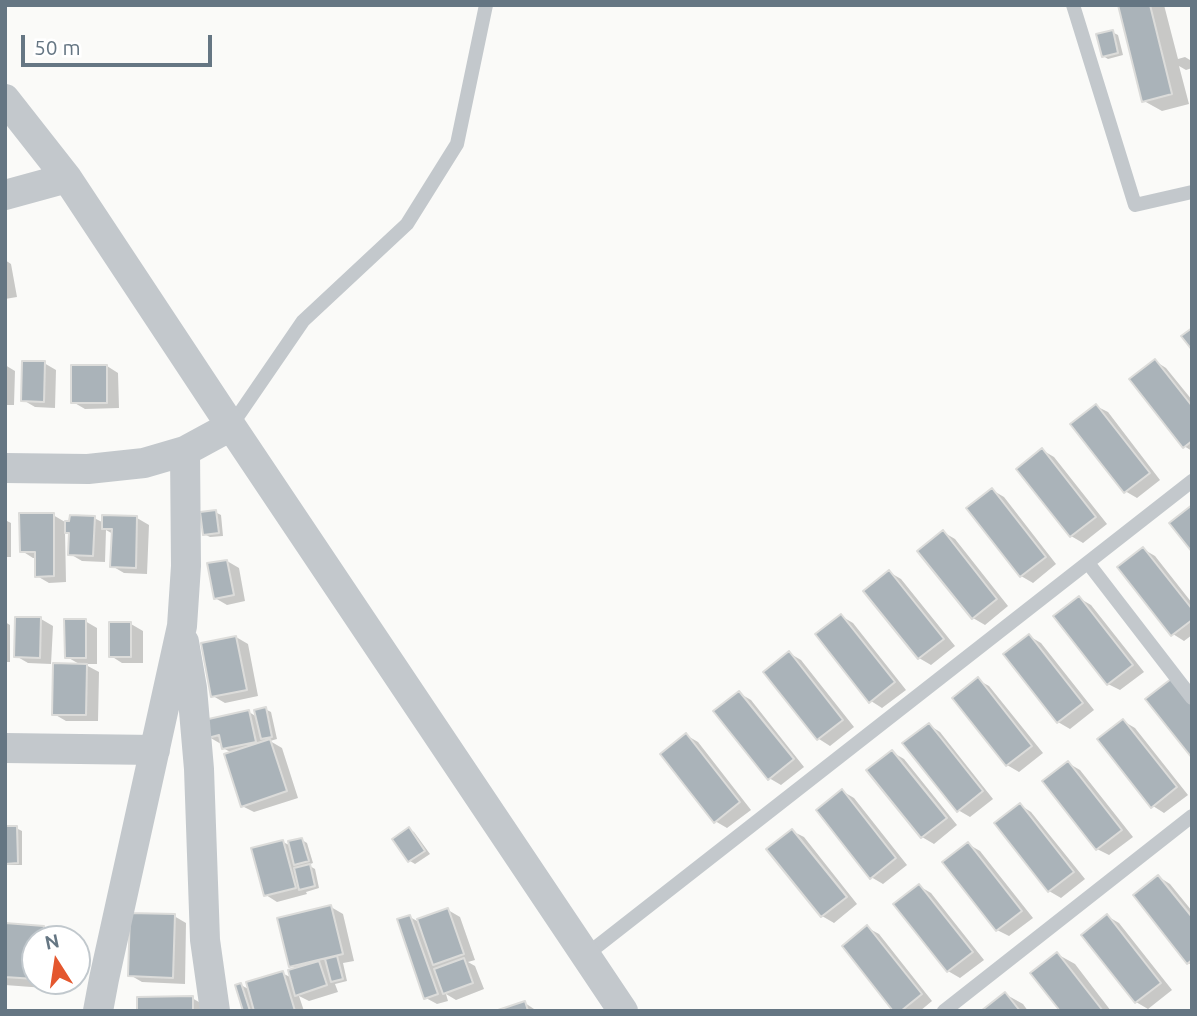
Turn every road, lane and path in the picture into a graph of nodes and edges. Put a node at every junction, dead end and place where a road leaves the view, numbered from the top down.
1 (486, 5) edge
2 (1073, 5) edge
3 (5, 99) edge
4 (67, 178) junction
5 (1192, 192) edge
6 (5, 195) edge
7 (231, 426) junction
8 (185, 451) junction
9 (5, 468) edge
10 (1192, 481) edge
11 (1088, 563) junction
12 (182, 626) junction
13 (1192, 698) edge
14 (5, 748) edge
15 (155, 750) junction
16 (1192, 816) edge
17 (586, 955) junction
18 (98, 1011) edge
19 (215, 1011) edge
20 (623, 1011) edge
21 (944, 1011) edge

1 - 7 lane
2 - 5 lane
3 - 4 street
4 - 6 street
4 - 7 street
7 - 8 street
7 - 17 street
8 - 9 street
8 - 12 street
10 - 11 lane
11 - 13 lane
11 - 17 lane
12 - 15 street
12 - 19 street
14 - 15 street
15 - 18 street
16 - 21 lane
17 - 20 street

